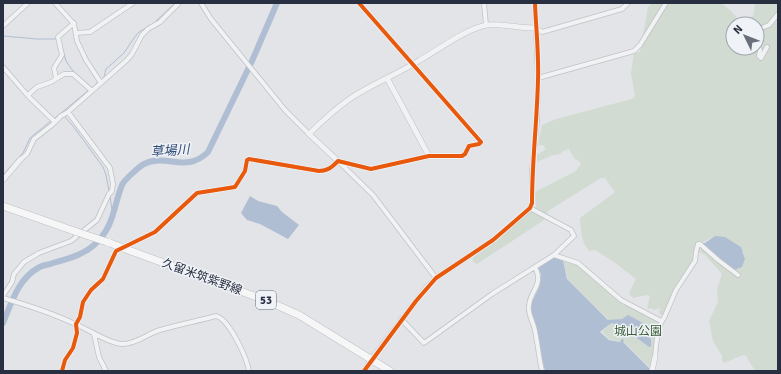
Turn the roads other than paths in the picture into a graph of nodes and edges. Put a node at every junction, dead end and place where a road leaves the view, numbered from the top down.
1 (28, 3) edge
2 (55, 3) edge
3 (133, 3) edge
4 (179, 3) edge
5 (201, 3) edge
6 (359, 3) edge
7 (484, 3) edge
8 (535, 3) edge
9 (628, 3) edge
10 (666, 3) edge
11 (778, 14) edge
12 (74, 23) junction
13 (486, 25) junction
14 (3, 26) edge
15 (765, 27) edge
16 (536, 28) junction
17 (76, 33) junction
18 (767, 47) dead end
19 (765, 51) edge
20 (413, 64) junction
21 (3, 67) edge
22 (56, 78) junction
23 (387, 78) junction
24 (538, 78) junction
25 (101, 83) junction
26 (92, 91) junction
27 (28, 95) junction
28 (68, 112) junction
29 (55, 122) junction
30 (309, 134) junction
31 (429, 156) junction
32 (20, 160) joint
33 (338, 161) junction
34 (4, 177) edge
35 (3, 206) edge
36 (530, 208) junction
37 (493, 240) joint
38 (554, 255) junction
39 (535, 267) junction
40 (738, 275) dead end
41 (436, 278) junction
42 (3, 297) edge
43 (401, 319) junction
44 (661, 321) junction
45 (76, 324) junction
46 (94, 334) junction
47 (655, 358) joint
48 (371, 360) junction
49 (62, 371) edge
50 (106, 371) edge
51 (249, 371) edge
52 (364, 371) edge
53 (390, 371) edge
54 (542, 371) edge
55 (652, 371) edge

1 - 14 street
2 - 12 street
3 - 17 street
4 - 25 street
5 - 30 street
6 - 20 street
7 - 13 street
8 - 16 street
9 - 16 street
10 - 24 street
11 - 15 street
12 - 17 street
12 - 22 street
13 - 16 street
13 - 20 street
16 - 24 street
17 - 25 street
18 - 19 street
20 - 23 street
20 - 31 street
21 - 27 street
22 - 26 street
22 - 27 street
23 - 30 street
23 - 31 street
24 - 36 street
25 - 26 street
26 - 28 street
27 - 29 street
28 - 29 street
28 - 42 street
29 - 32 street
30 - 33 street
31 - 33 street
32 - 34 street
33 - 41 street
33 - 45 street
35 - 48 main road, 久留米筑紫野線 / 53, bridge
36 - 37 street
36 - 38 street
37 - 41 street
38 - 39 street
38 - 44 street
39 - 43 street
39 - 54 street
40 - 44 street
41 - 43 street
42 - 45 street
43 - 48 street
44 - 47 street
45 - 46 street
45 - 49 street
46 - 50 street
46 - 51 street
47 - 55 street
48 - 52 street
48 - 53 main road, 久留米筑紫野線 / 53

